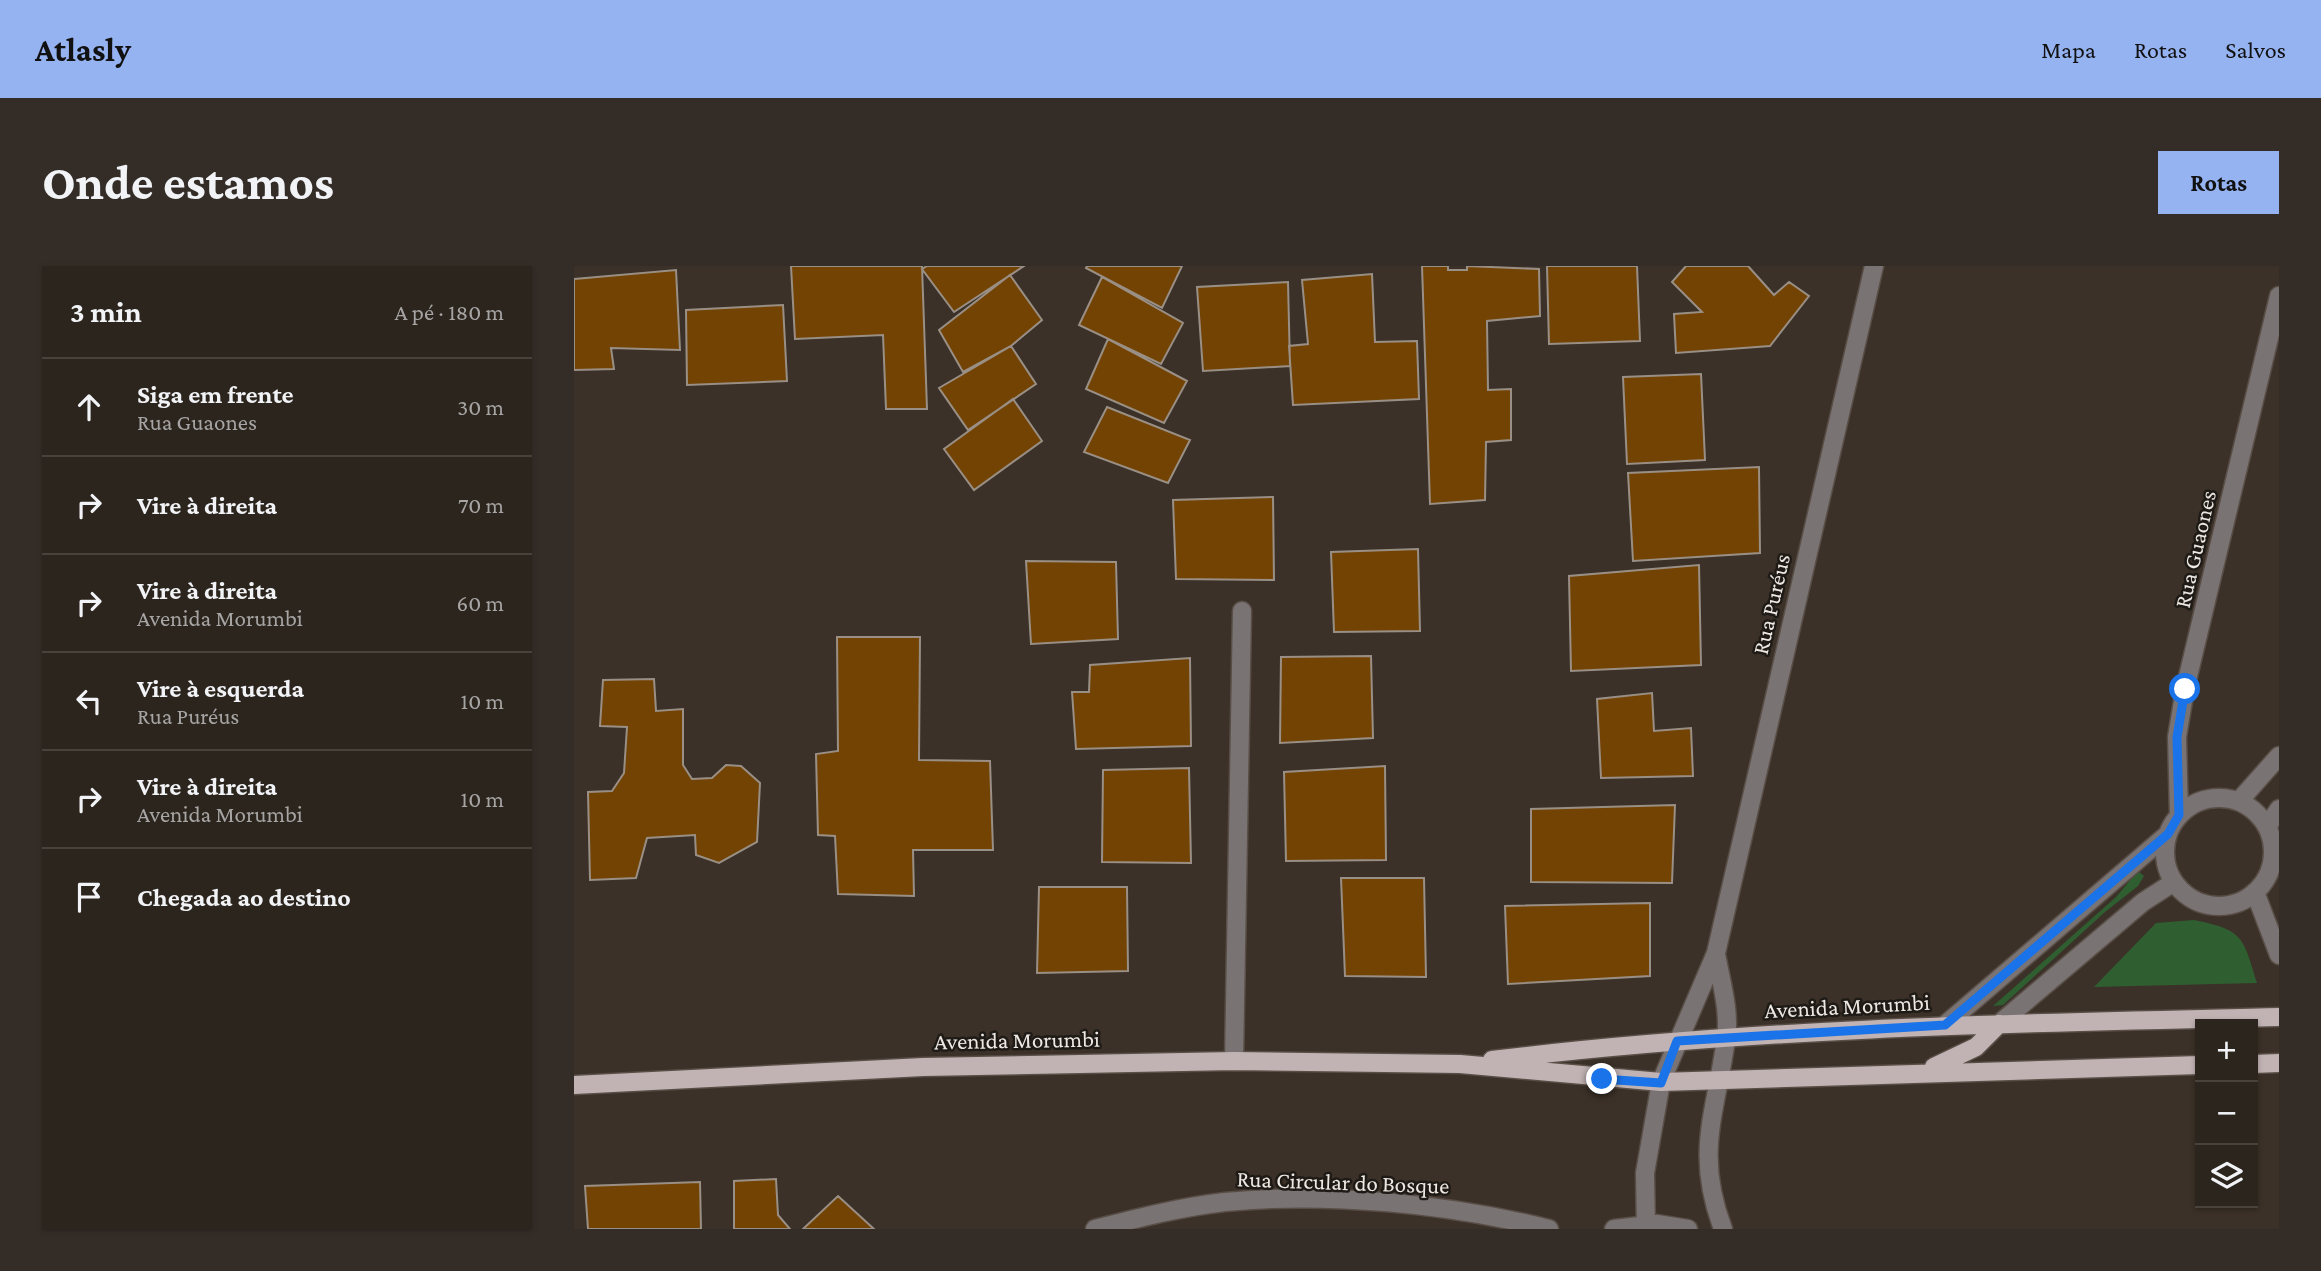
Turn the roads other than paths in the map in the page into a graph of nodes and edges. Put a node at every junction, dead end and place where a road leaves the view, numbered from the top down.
1 (1874, 266) edge
2 (2279, 296) edge
3 (1242, 611) dead end
4 (2279, 756) edge
5 (2239, 801) junction
6 (2279, 809) edge
7 (2179, 815) junction
8 (2267, 827) junction
9 (2168, 834) junction
10 (2276, 866) edge
11 (2174, 882) junction
12 (2255, 892) junction
13 (1716, 953) junction
14 (2279, 956) edge
15 (2279, 1017) edge
16 (1999, 1024) junction
17 (1945, 1025) junction
18 (1726, 1038) junction
19 (1677, 1041) junction
20 (1234, 1061) junction
21 (2279, 1063) edge
22 (1460, 1064) junction
23 (2258, 1064) edge
24 (2195, 1065) edge
25 (1921, 1073) junction
26 (1717, 1080) junction
27 (1661, 1083) junction
28 (574, 1085) edge
29 (1646, 1226) edge
30 (1095, 1229) edge
31 (1549, 1229) edge
32 (1614, 1229) edge
33 (1688, 1229) edge
34 (1723, 1229) edge

1 - 13 street, Rua Puréus
2 - 7 street, Rua Guaones
3 - 20 street
4 - 5 street
5 - 7 street
5 - 8 street
6 - 8 street
7 - 9 street
8 - 10 street
9 - 11 street
9 - 17 street
10 - 12 street
11 - 12 street
11 - 16 street
12 - 14 street
13 - 18 street, Rua Puréus
13 - 19 street, Rua Puréus
15 - 16 main road, Avenida Morumbi
16 - 17 main road, Avenida Morumbi
16 - 25 main road
17 - 18 main road, Avenida Morumbi
18 - 19 main road, Avenida Morumbi
18 - 26 street, Rua Puréus
19 - 22 main road, Avenida Morumbi
19 - 27 street, Rua Puréus
20 - 22 main road, Avenida Morumbi
20 - 28 main road, Avenida Morumbi
21 - 23 main road
22 - 27 main road, Avenida Morumbi
24 - 25 main road, Avenida Morumbi
25 - 26 main road, Avenida Morumbi
26 - 27 main road, Avenida Morumbi
26 - 34 street, Rua Puréus
27 - 29 street, Rua Puréus
29 - 32 street
29 - 33 street
30 - 31 street, Rua Circular do Bosque

